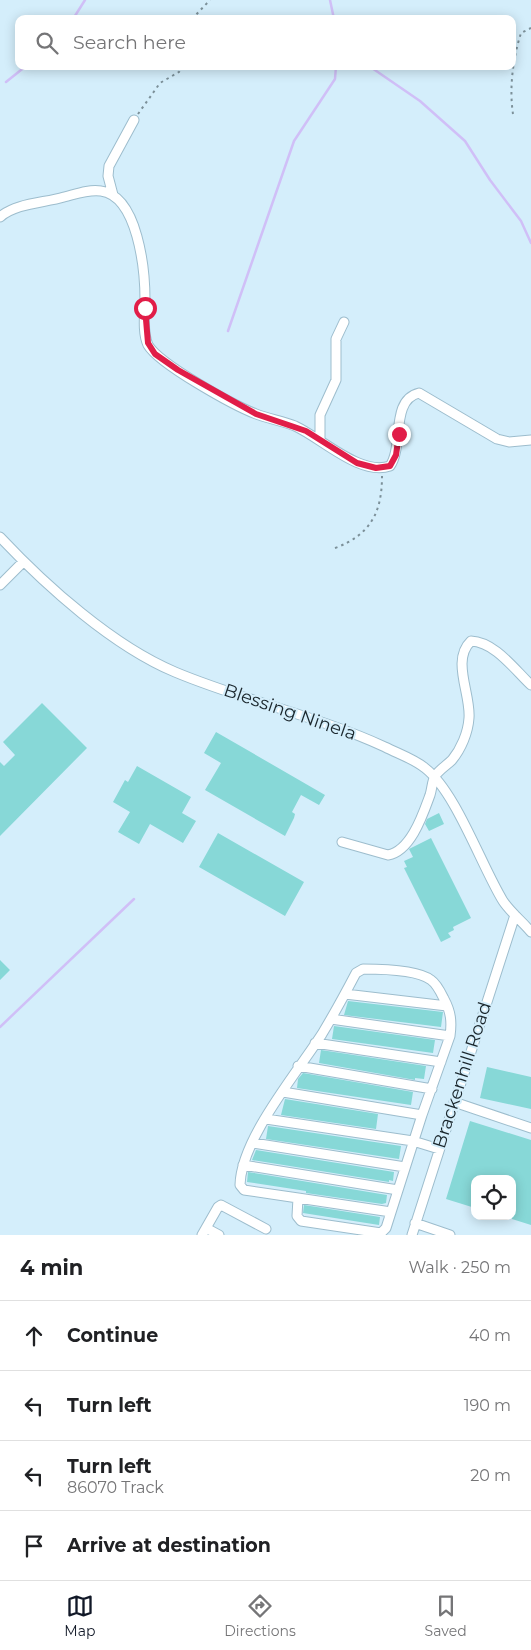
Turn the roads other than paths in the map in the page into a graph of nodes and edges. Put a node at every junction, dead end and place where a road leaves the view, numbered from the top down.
1 (134, 120) road end
2 (113, 195) junction
3 (0, 218) edge
4 (344, 322) dead end
5 (320, 439) junction
6 (531, 440) edge
7 (0, 537) edge
8 (23, 562) junction
9 (0, 585) edge
10 (531, 685) edge
11 (435, 776) junction
12 (342, 842) dead end
13 (515, 915) junction
14 (531, 932) edge
15 (345, 994) junction
16 (447, 1006) junction
17 (331, 1019) junction
18 (450, 1036) junction
19 (315, 1043) junction
20 (441, 1062) junction
21 (298, 1066) junction
22 (432, 1089) junction
23 (283, 1092) junction
24 (454, 1102) junction
25 (422, 1115) junction
26 (266, 1119) junction
27 (531, 1128) edge
28 (413, 1141) junction
29 (253, 1143) junction
30 (439, 1149) junction
31 (243, 1165) junction
32 (405, 1167) junction
33 (398, 1190) junction
34 (298, 1198) junction
35 (391, 1212) junction
36 (415, 1223) junction
37 (266, 1229) dead end
38 (204, 1232) edge
39 (219, 1235) edge
40 (412, 1235) edge
41 (450, 1235) edge

1 - 2 street
2 - 3 street
2 - 5 street
4 - 5 street
5 - 6 street
7 - 8 street, Blessing Ninela
8 - 9 street
8 - 11 street, Blessing Ninela
10 - 11 street
11 - 12 street
11 - 13 street, Blessing Ninela
13 - 14 street, Blessing Ninela
13 - 24 street, Brackenhill Road
15 - 16 street
15 - 16 street
15 - 17 street
16 - 18 street
17 - 18 street
17 - 19 street
18 - 20 street
19 - 20 street
19 - 21 street
20 - 22 street
21 - 22 street
21 - 23 street
22 - 25 street
23 - 25 street
23 - 26 street
24 - 27 street
24 - 30 street, Brackenhill Road
25 - 28 street
26 - 28 street
26 - 29 street
28 - 30 street
28 - 32 street
29 - 31 street
29 - 32 street
30 - 36 street, Brackenhill Road
31 - 33 street
31 - 34 street
32 - 33 street
33 - 35 street
34 - 35 street
34 - 35 street
36 - 40 street, Brackenhill Road
36 - 41 street
37 - 38 street
38 - 39 street

